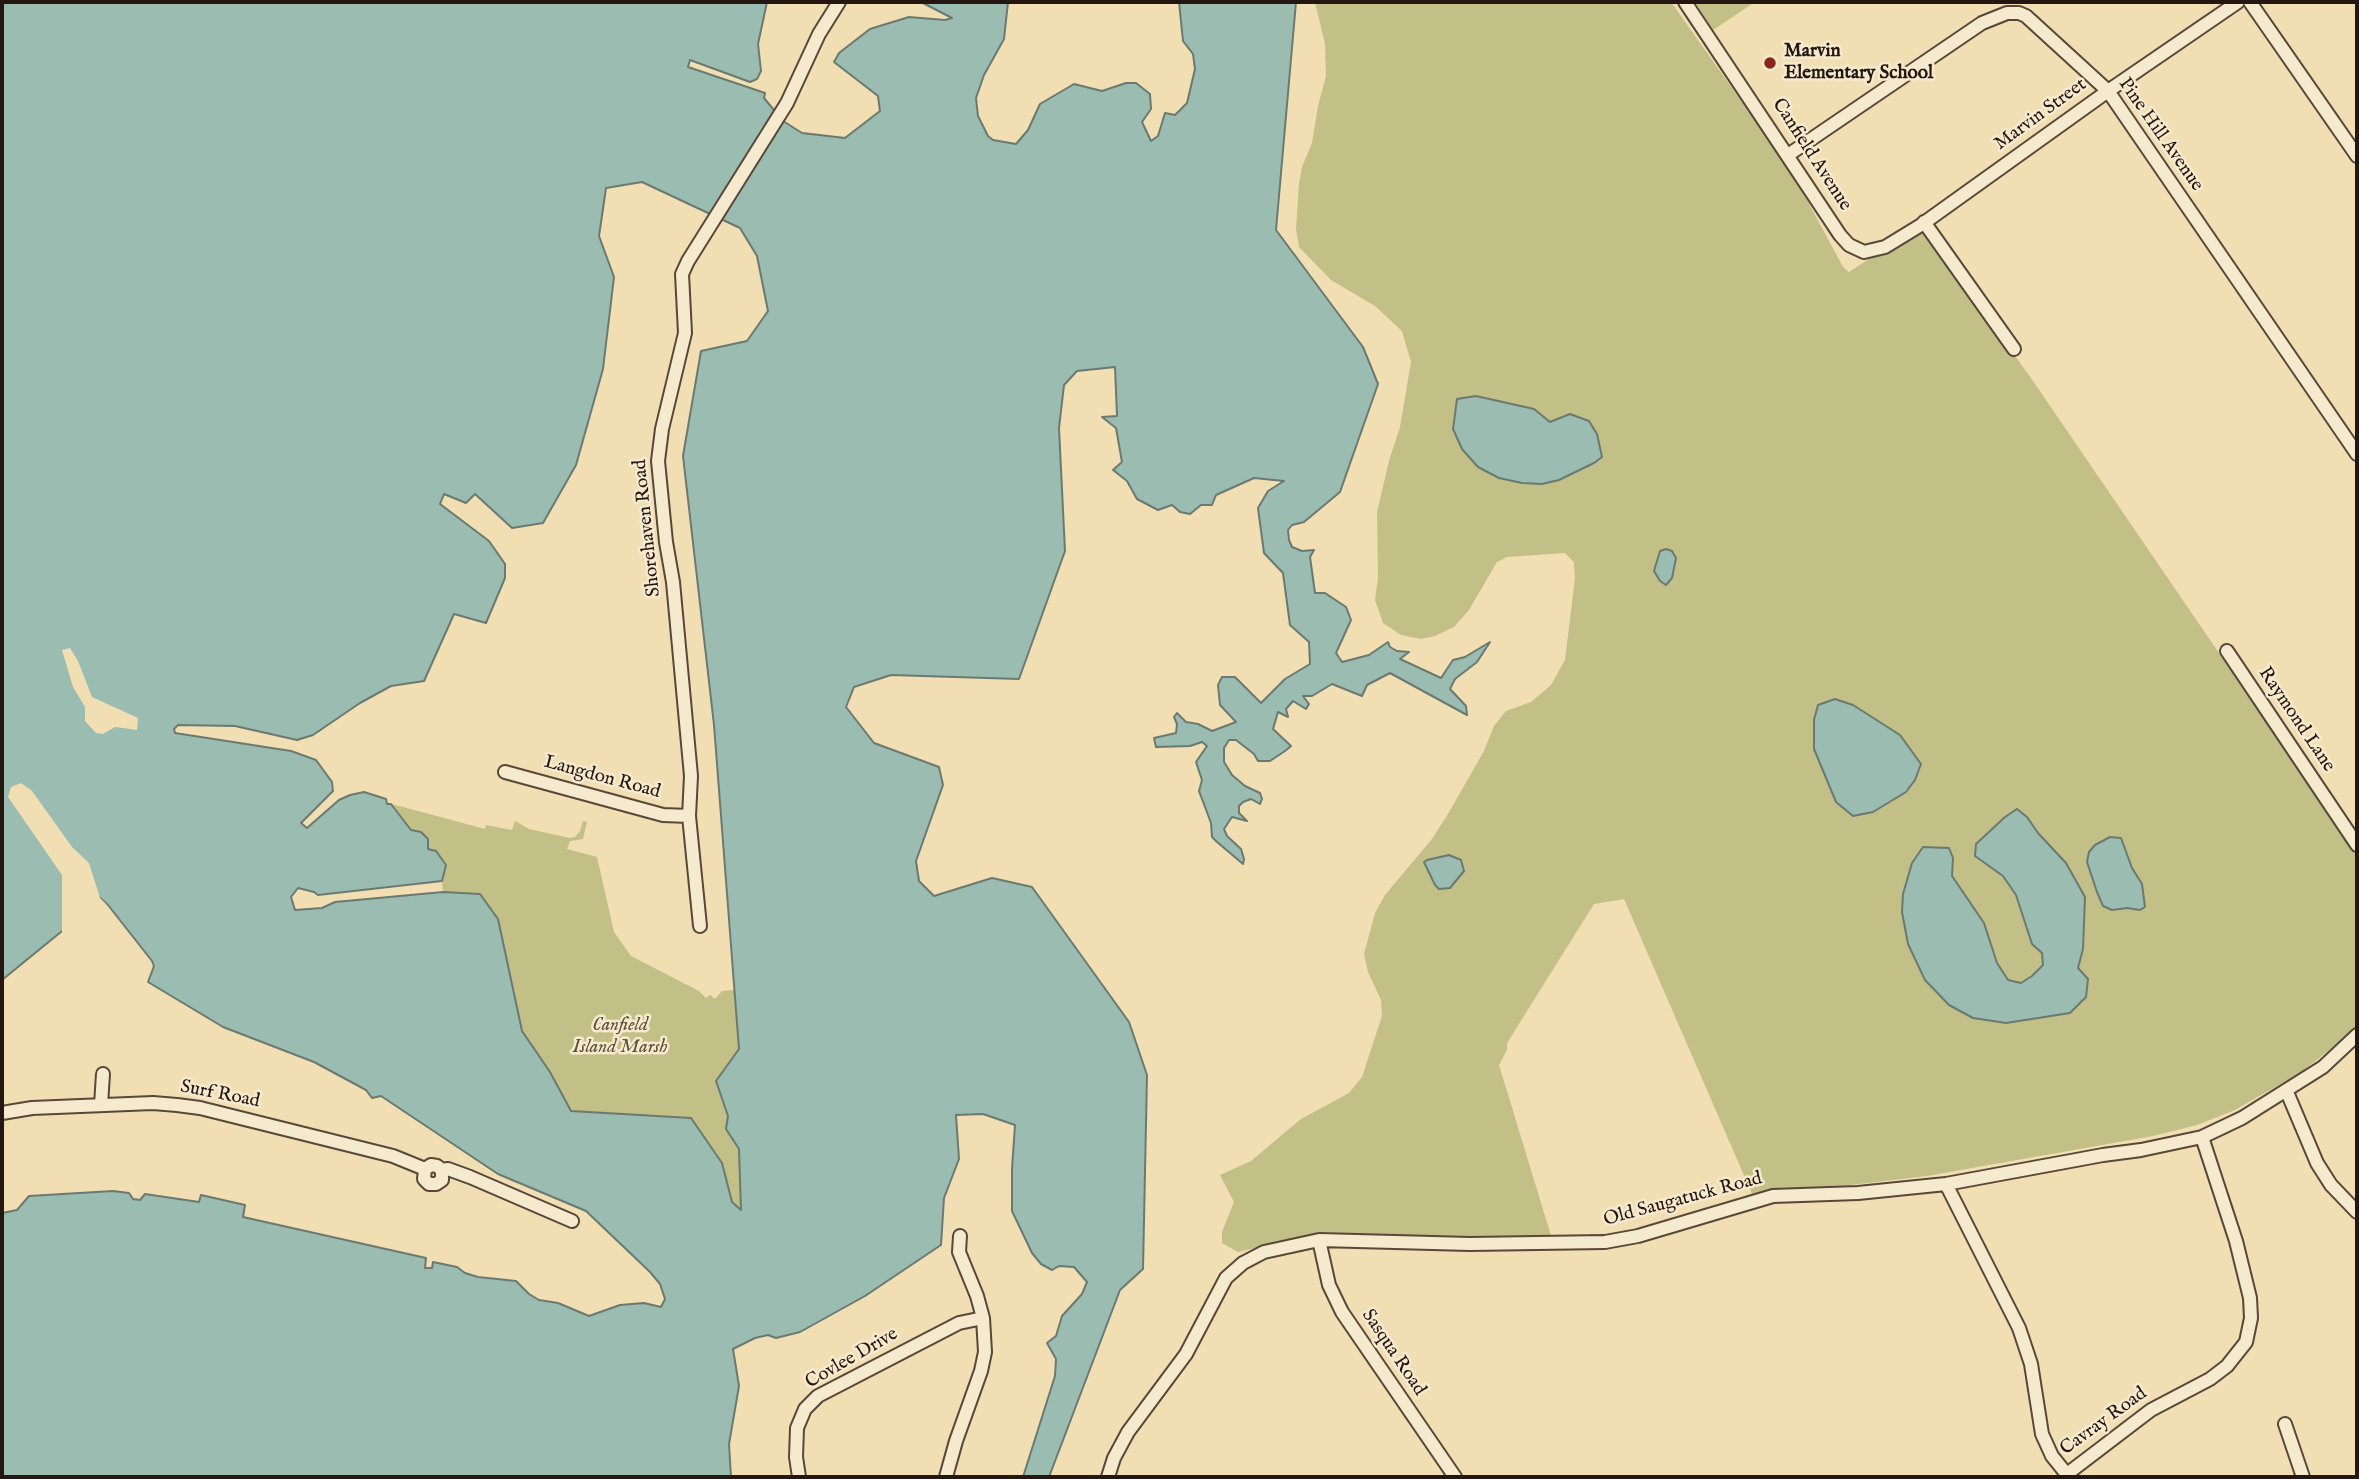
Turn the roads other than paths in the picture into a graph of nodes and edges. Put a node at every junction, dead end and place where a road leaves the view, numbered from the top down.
1 (839, 2) edge
2 (1685, 2) edge
3 (2238, 2) edge
4 (2250, 2) edge
5 (2108, 91) junction
6 (1788, 155) junction
7 (2357, 156) edge
8 (1924, 222) junction
9 (1864, 252) joint
10 (2014, 349) dead end
11 (2357, 454) edge
12 (2227, 651) dead end
13 (505, 772) dead end
14 (689, 816) junction
15 (2357, 845) edge
16 (699, 926) dead end
17 (2357, 1035) edge
18 (103, 1074) dead end
19 (2287, 1092) junction
20 (101, 1105) junction
21 (2, 1113) edge
22 (2202, 1137) junction
23 (1946, 1184) junction
24 (2357, 1212) edge
25 (572, 1221) dead end
26 (960, 1236) dead end
27 (1319, 1240) junction
28 (983, 1318) junction
29 (2286, 1424) dead end
30 (2068, 1475) edge
31 (799, 1477) edge
32 (946, 1477) edge
33 (1108, 1477) edge
34 (1455, 1477) edge
35 (2302, 1477) edge

1 - 14 street, Shorehaven Road
2 - 6 street, Canfield Avenue
3 - 5 street, Marvin Street
4 - 7 street
5 - 6 street, Pine Hill Avenue
5 - 8 street, Marvin Street
5 - 11 street, Pine Hill Avenue
6 - 9 street, Canfield Avenue
8 - 9 street, Marvin Street
8 - 10 street
12 - 15 street, Raymond Lane
13 - 14 street, Langdon Road
14 - 16 street, Shorehaven Road
17 - 19 street, Old Saugatuck Road
18 - 20 street
19 - 22 street, Old Saugatuck Road
19 - 24 street
20 - 21 street, Surf Road
20 - 25 street, Surf Road
22 - 23 street, Old Saugatuck Road
22 - 30 street, Cavray Road
23 - 27 street, Old Saugatuck Road
23 - 30 street, Cavray Road
26 - 28 street
27 - 33 street, Old Saugatuck Road
27 - 34 street, Sasqua Road
28 - 31 street, Covlee Drive
28 - 32 street
29 - 35 street

